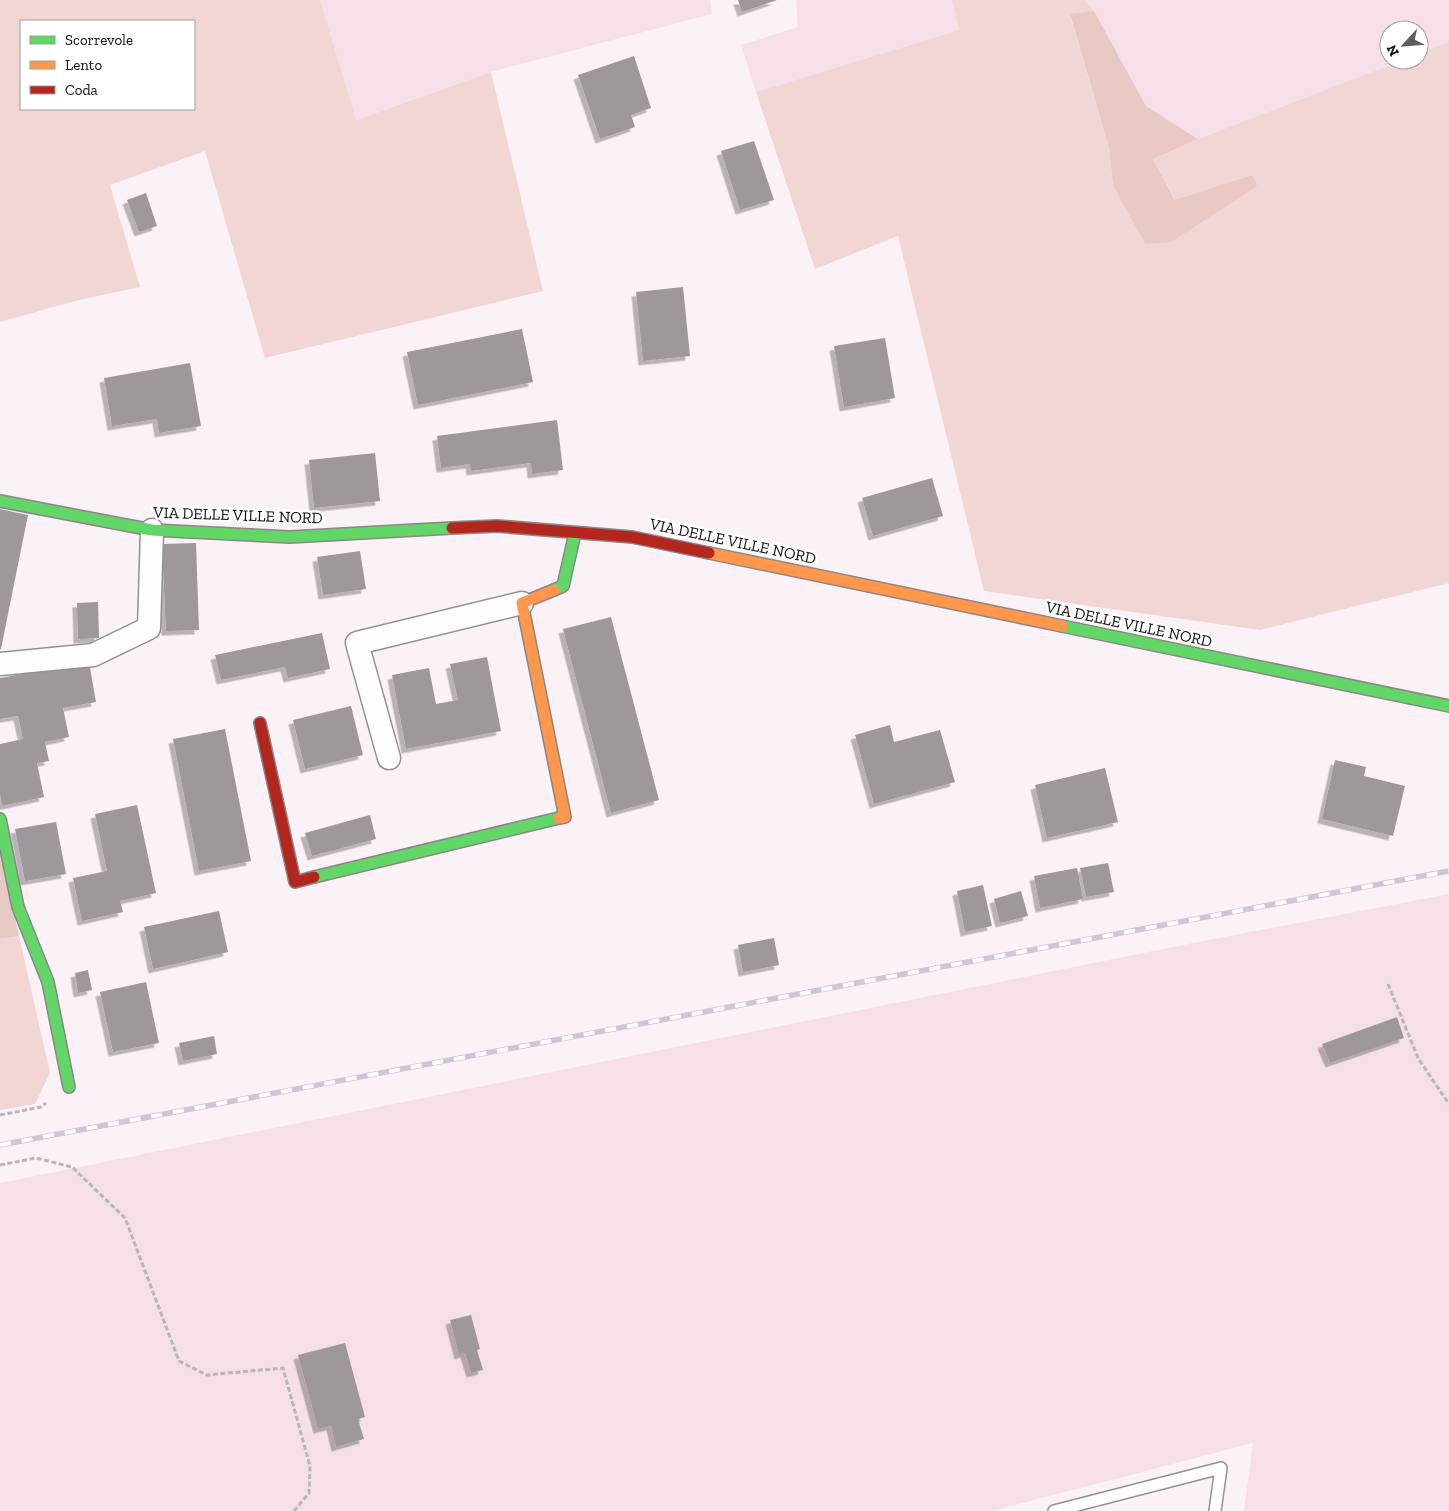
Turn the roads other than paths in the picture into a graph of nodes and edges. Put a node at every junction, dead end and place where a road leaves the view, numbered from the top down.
1 (0, 501) edge
2 (152, 530) junction
3 (575, 533) junction
4 (522, 603) junction
5 (0, 664) edge
6 (1449, 706) edge
7 (260, 723) dead end
8 (389, 758) dead end
9 (0, 819) edge
10 (69, 1087) road end
11 (1054, 1511) edge
12 (1215, 1511) edge

1 - 2 street, VIA DELLE VILLE NORD
2 - 3 street, VIA DELLE VILLE NORD
2 - 5 street
3 - 4 street
3 - 6 street, VIA DELLE VILLE NORD
4 - 7 street
4 - 8 street
9 - 10 street
11 - 12 lane

